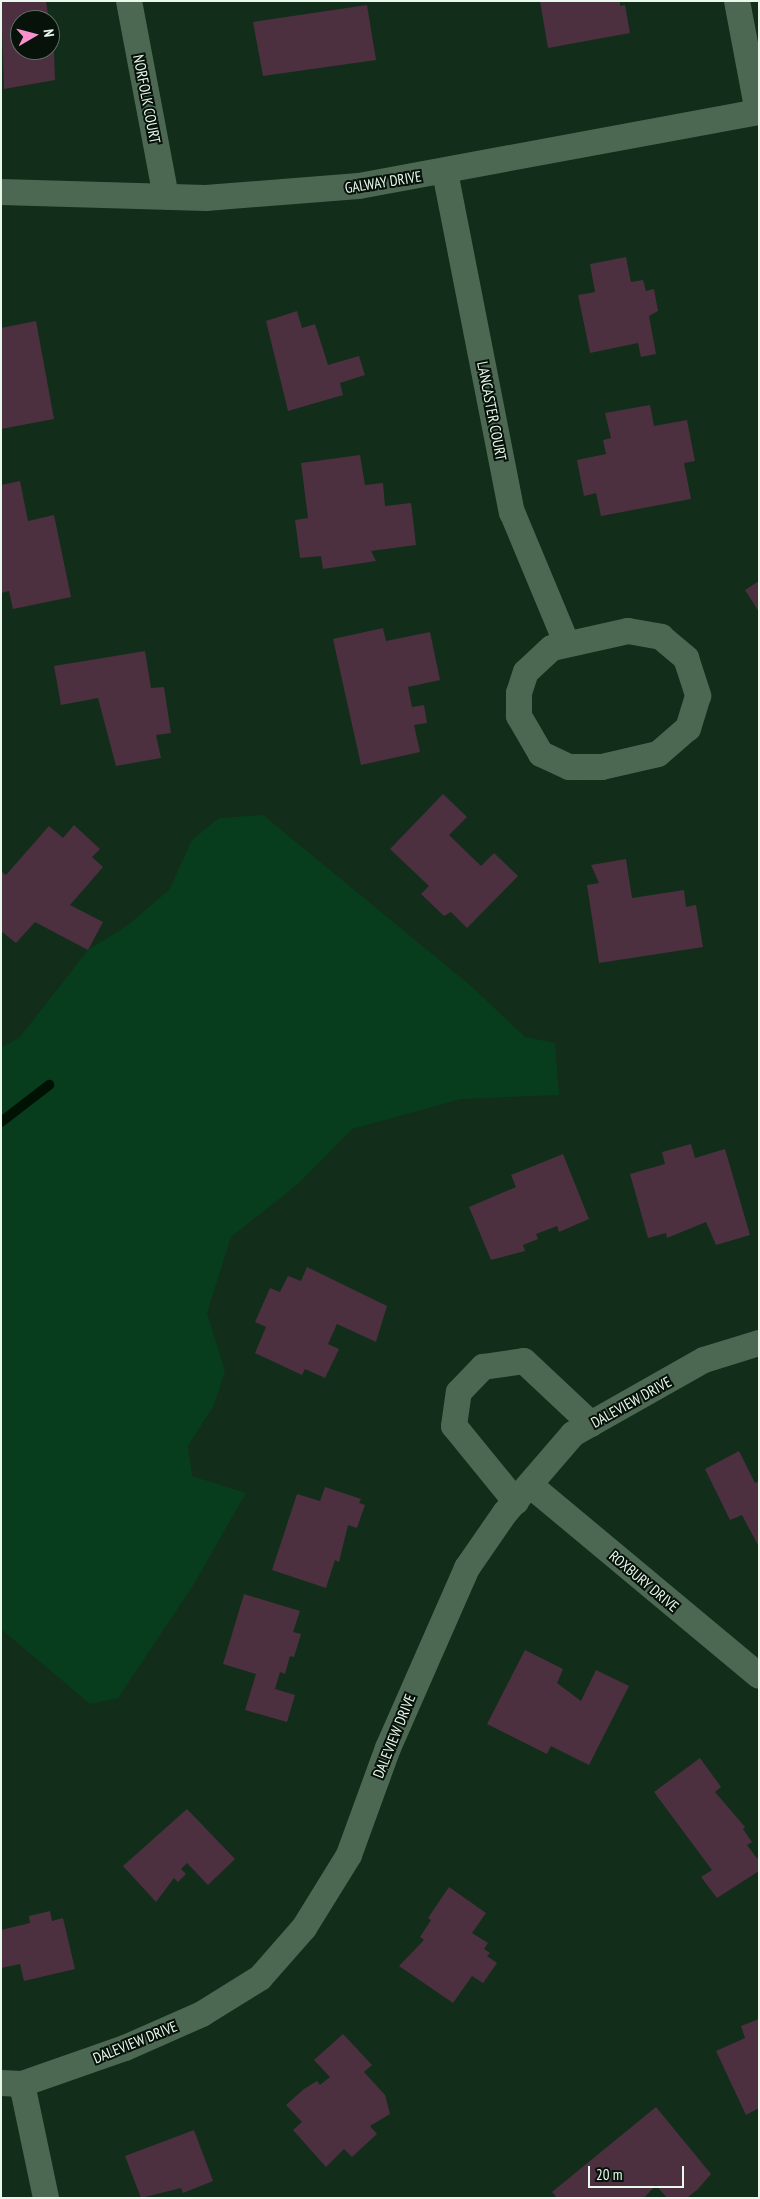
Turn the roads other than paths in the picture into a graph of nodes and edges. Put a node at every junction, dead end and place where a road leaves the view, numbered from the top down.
1 (129, 1) edge
2 (738, 1) edge
3 (758, 112) edge
4 (445, 172) junction
5 (1, 192) edge
6 (166, 196) junction
7 (566, 642) junction
8 (759, 1343) edge
9 (591, 1424) junction
10 (523, 1493) junction
11 (759, 1676) edge
12 (12, 2084) edge
13 (46, 2198) edge

1 - 6 street, NORFOLK COURT
2 - 3 street
3 - 4 street, GALWAY DRIVE
4 - 6 street, GALWAY DRIVE
4 - 7 street, LANCASTER COURT
5 - 6 street, GALWAY DRIVE
7 - 7 street
8 - 9 street, DALEVIEW DRIVE
9 - 10 street, DALEVIEW DRIVE
9 - 10 street, ROXBURY DRIVE
10 - 11 street, ROXBURY DRIVE
10 - 12 street, DALEVIEW DRIVE
12 - 13 street

